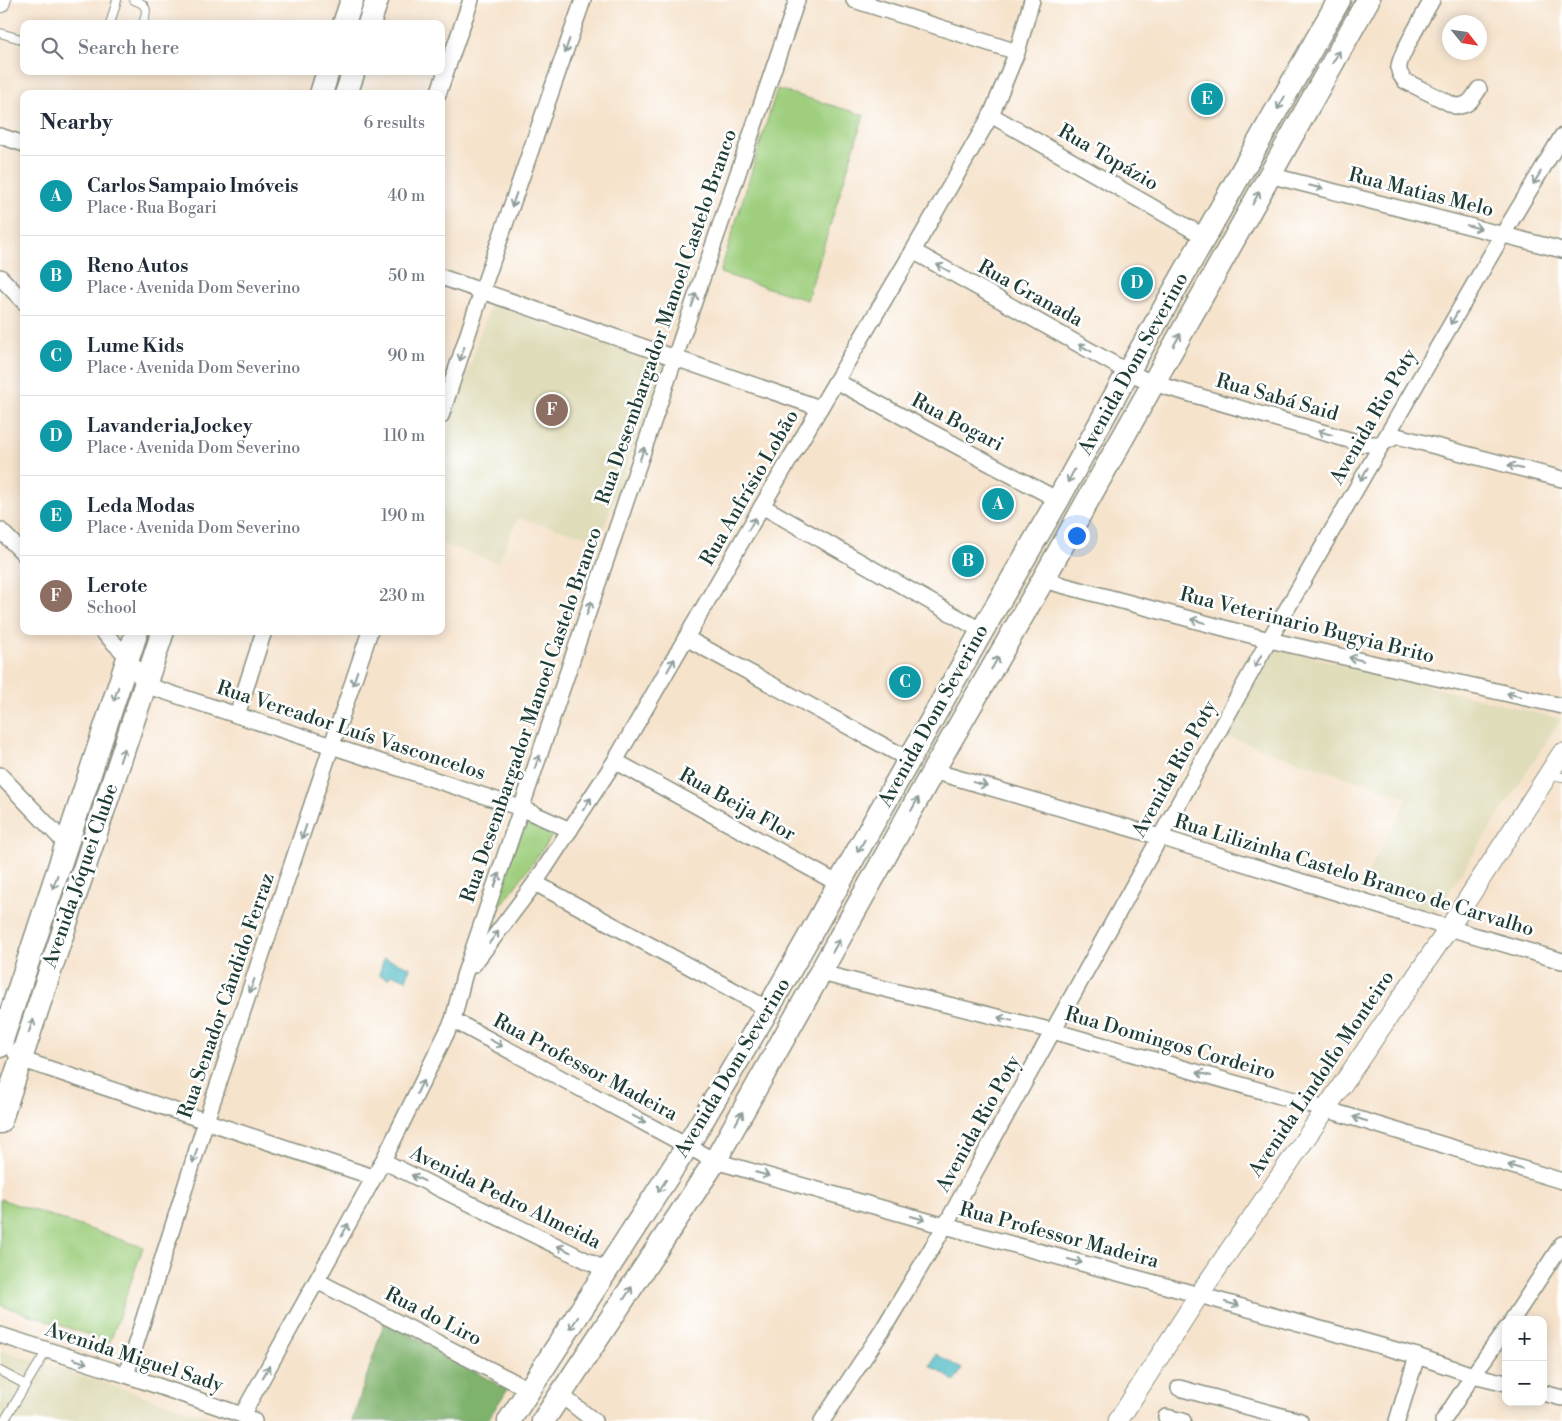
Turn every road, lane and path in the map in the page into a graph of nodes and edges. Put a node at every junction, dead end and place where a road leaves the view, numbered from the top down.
1 (117, 0) edge
2 (134, 0) edge
3 (352, 0) edge
4 (377, 0) edge
5 (471, 0) edge
6 (583, 0) edge
7 (797, 0) edge
8 (854, 0) edge
9 (1032, 0) edge
10 (1339, 0) edge
11 (1368, 0) edge
12 (1432, 0) edge
13 (111, 20) edge
14 (144, 20) edge
15 (345, 20) edge
16 (370, 20) edge
17 (0, 33) edge
18 (20, 39) edge
19 (1016, 52) junction
20 (445, 74) edge
21 (327, 75) edge
22 (353, 75) edge
23 (445, 75) edge
24 (1479, 89) dead end
25 (322, 90) edge
26 (347, 90) edge
27 (439, 90) edge
28 (991, 115) junction
29 (0, 136) edge
30 (1562, 136) edge
31 (20, 143) edge
32 (1269, 175) junction
33 (1503, 234) junction
34 (1205, 237) junction
35 (1562, 250) edge
36 (913, 252) junction
37 (0, 277) edge
38 (445, 278) edge
39 (482, 292) junction
40 (20, 298) edge
41 (674, 358) junction
42 (1128, 372) junction
43 (836, 381) junction
44 (1153, 383) junction
45 (445, 404) edge
46 (820, 408) junction
47 (1382, 444) junction
48 (1562, 480) edge
49 (1058, 500) junction
50 (762, 506) junction
51 (0, 530) edge
52 (20, 550) edge
53 (1043, 580) junction
54 (982, 631) junction
55 (106, 635) edge
56 (136, 635) edge
57 (162, 635) edge
58 (263, 635) edge
59 (369, 635) edge
60 (686, 638) junction
61 (1269, 640) junction
62 (128, 657) junction
63 (145, 685) junction
64 (1562, 706) edge
65 (237, 715) junction
66 (333, 746) junction
67 (1562, 753) edge
68 (910, 760) junction
69 (615, 761) junction
70 (933, 771) junction
71 (0, 775) edge
72 (1556, 775) edge
73 (521, 808) junction
74 (570, 830) junction
75 (1160, 837) junction
76 (67, 845) junction
77 (536, 883) junction
78 (839, 884) junction
79 (1449, 928) junction
80 (1562, 961) edge
81 (821, 973) junction
82 (464, 976) junction
83 (768, 1009) junction
84 (453, 1020) junction
85 (1053, 1031) junction
86 (1, 1039) edge
87 (20, 1059) junction
88 (1325, 1108) junction
89 (206, 1121) junction
90 (0, 1122) edge
91 (688, 1145) junction
92 (715, 1160) junction
93 (383, 1161) junction
94 (373, 1178) junction
95 (1562, 1181) edge
96 (945, 1226) junction
97 (1562, 1244) edge
98 (608, 1271) junction
99 (317, 1280) junction
100 (1199, 1295) junction
101 (1515, 1316) edge
102 (0, 1335) edge
103 (1502, 1335) edge
104 (47, 1350) junction
105 (1417, 1356) junction
106 (0, 1371) edge
107 (126, 1375) junction
108 (1473, 1375) junction
109 (1502, 1382) edge
110 (26, 1385) junction
111 (1178, 1388) dead end
112 (530, 1390) junction
113 (1547, 1394) edge
114 (561, 1395) junction
115 (1562, 1398) edge
116 (1166, 1416) dead end
117 (248, 1418) edge
118 (4, 1421) edge
119 (509, 1421) edge
120 (543, 1421) edge
121 (594, 1421) edge
122 (822, 1421) edge
123 (1118, 1421) edge
124 (1183, 1421) edge
125 (1300, 1421) edge
126 (1396, 1421) edge
127 (1443, 1421) edge

1 - 13 lane
2 - 14 lane
3 - 15 main road
4 - 16 main road
5 - 20 street
6 -> 39 street
41 -> 7 street, Rua Desembargador Manoel Castelo Branco
8 - 19 street
9 - 19 street, Rua Anfrísio Lobão
10 -> 34 main road, Avenida Dom Severino
32 -> 11 main road, Avenida Dom Severino
12 - 24 street
17 - 18 lane
19 - 28 street, Rua Anfrísio Lobão
21 - 25 main road
22 - 26 main road
23 - 27 street
28 - 34 street, Rua Topázio
28 - 36 street, Rua Anfrísio Lobão
29 - 31 street
30 -> 33 street, Avenida Rio Poty
32 -> 33 street, Rua Matias Melo
44 -> 32 main road, Avenida Dom Severino
33 - 35 street, Rua Matias Melo
33 -> 47 street, Avenida Rio Poty
34 - 42 main road, Avenida Dom Severino
42 -> 36 street, Rua Granada
36 - 43 street, Rua Anfrísio Lobão
37 - 40 street
38 - 39 street
39 - 41 street
39 -> 45 street
41 - 46 street
73 -> 41 street, Rua Desembargador Manoel Castelo Branco
42 - 44 street, Rua Granada
42 -> 49 main road, Avenida Dom Severino
43 - 46 street, Rua Anfrísio Lobão
43 - 49 street, Rua Bogari
47 -> 44 street, Rua Sabá Said
44 - 53 main road, Avenida Dom Severino
46 - 50 street, Rua Anfrísio Lobão
48 -> 47 street, Rua Sabá Said
47 -> 61 street, Avenida Rio Poty
49 - 54 main road, Avenida Dom Severino
50 - 54 street
60 -> 50 street, Rua Anfrísio Lobão
51 - 52 street
61 -> 53 street, Rua Veterinario Bugyia Brito
70 -> 53 main road, Avenida Dom Severino
54 - 68 main road, Avenida Dom Severino
55 - 62 street
56 - 62 main road, Avenida Jóquei Clube
57 - 63 main road, Avenida Jóquei Clube
58 - 65 street
59 -> 66 street, Rua Senador Cândido Ferraz
60 - 68 street
69 -> 60 street, Rua Anfrísio Lobão
64 -> 61 street, Rua Veterinario Bugyia Brito
61 -> 75 street, Avenida Rio Poty
62 - 63 street
62 -> 76 main road, Avenida Jóquei Clube
63 - 65 street, Rua Vereador Luís Vasconcelos
87 -> 63 main road, Avenida Jóquei Clube
65 - 66 street, Rua Vereador Luís Vasconcelos
66 - 73 street, Rua Vereador Luís Vasconcelos
66 -> 89 street, Rua Senador Cândido Ferraz
67 - 72 street, Avenida Lindolfo Monteiro
68 -> 78 main road, Avenida Dom Severino
74 -> 69 street, Rua Anfrísio Lobão
69 - 78 street, Rua Beija Flor
70 -> 75 street, Rua Lilizinha Castelo Branco de Carvalho
81 -> 70 main road, Avenida Dom Severino
71 - 76 street
72 - 79 street, Avenida Lindolfo Monteiro
73 - 74 street, Rua Vereador Luís Vasconcelos
82 -> 73 street, Rua Desembargador Manoel Castelo Branco
74 - 77 street, Rua Anfrísio Lobão
75 - 79 street, Rua Lilizinha Castelo Branco de Carvalho
75 - 85 street, Avenida Rio Poty
76 -> 86 main road, Avenida Jóquei Clube
82 -> 77 street, Rua Anfrísio Lobão
77 - 83 street
78 - 83 main road, Avenida Dom Severino
79 - 80 street, Rua Lilizinha Castelo Branco de Carvalho
79 - 88 street, Avenida Lindolfo Monteiro
85 -> 81 street, Rua Domingos Cordeiro
92 -> 81 main road, Avenida Dom Severino
82 - 84 street, Rua Desembargador Manoel Castelo Branco
83 - 91 main road, Avenida Dom Severino
84 -> 91 street, Rua Professor Madeira
93 -> 84 street, Rua Desembargador Manoel Castelo Branco
88 -> 85 street, Rua Domingos Cordeiro
85 - 96 street, Avenida Rio Poty
86 - 87 street
87 - 89 street
87 - 90 main road, Avenida Jóquei Clube
95 -> 88 street, Rua Domingos Cordeiro
88 - 100 street, Avenida Lindolfo Monteiro
89 - 94 street
89 -> 107 street, Rua Senador Cândido Ferraz
91 - 92 street, Rua Professor Madeira
91 -> 98 main road, Avenida Dom Severino
92 -> 96 street, Rua Professor Madeira
114 -> 92 main road, Avenida Dom Severino
93 - 94 street, Rua Desembargador Manoel Castelo Branco
98 -> 93 street, Avenida Pedro Almeida
99 -> 94 street, Rua Desembargador Manoel Castelo Branco
96 -> 100 street, Rua Professor Madeira
96 - 122 street, Avenida Rio Poty
97 - 101 street
98 -> 112 main road, Avenida Dom Severino
99 - 112 street, Rua do Liro
117 -> 99 street, Rua Desembargador Manoel Castelo Branco
100 -> 105 street, Rua Professor Madeira
100 - 123 street, Avenida Lindolfo Monteiro
102 - 104 street, Avenida Miguel Sady
103 - 108 street
104 -> 107 street, Avenida Miguel Sady
104 - 110 lane
105 - 108 street, Rua Professor Madeira
105 - 126 street
106 - 110 lane
107 - 117 street, Avenida Miguel Sady
108 - 109 street, Rua Professor Madeira
108 - 127 street
110 - 118 lane
111 - 125 street
112 - 119 main road, Avenida Dom Severino
113 - 115 street
114 - 120 main road, Avenida Dom Severino
114 - 121 street
116 - 124 street

